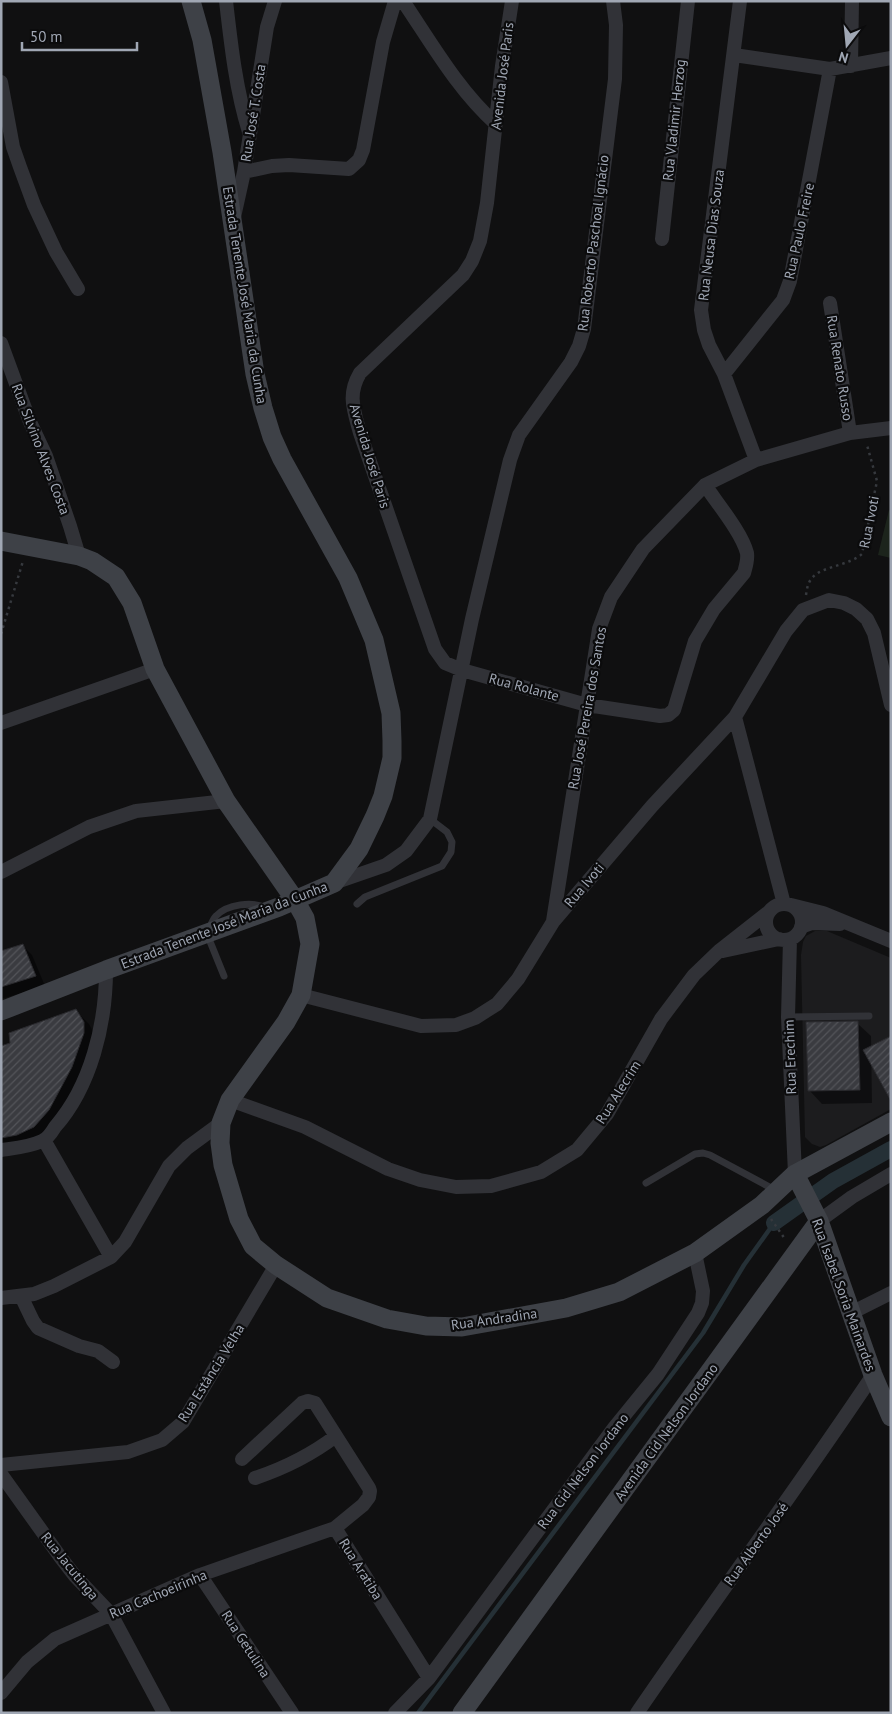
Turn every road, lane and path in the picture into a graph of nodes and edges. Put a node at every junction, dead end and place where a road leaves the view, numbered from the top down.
1 (191, 1) edge
2 (226, 1) edge
3 (275, 1) edge
4 (395, 1) edge
5 (403, 1) edge
6 (512, 1) edge
7 (613, 1) edge
8 (688, 1) edge
9 (740, 1) edge
10 (852, 1) edge
11 (734, 55) junction
12 (891, 58) edge
13 (851, 66) junction
14 (830, 69) junction
15 (1, 82) edge
16 (496, 124) junction
17 (250, 135) junction
18 (244, 172) junction
19 (232, 225) junction
20 (662, 239) dead end
21 (78, 289) dead end
22 (830, 303) dead end
23 (1, 343) edge
24 (724, 374) junction
25 (891, 428) edge
26 (857, 432) junction
27 (756, 460) junction
28 (705, 485) junction
29 (1, 541) edge
30 (28, 545) junction
31 (79, 556) junction
32 (803, 610) junction
33 (1, 634) edge
34 (155, 669) junction
35 (462, 670) junction
36 (587, 704) junction
37 (891, 705) edge
38 (735, 717) junction
39 (1, 723) edge
40 (226, 801) junction
41 (430, 819) junction
42 (1, 872) edge
43 (334, 883) junction
44 (295, 900) junction
45 (357, 904) dead end
46 (787, 905) junction
47 (770, 911) junction
48 (553, 922) junction
49 (849, 925) junction
50 (801, 927) junction
51 (207, 934) junction
52 (784, 939) junction
53 (891, 941) edge
54 (720, 951) junction
55 (106, 970) junction
56 (224, 976) dead end
57 (301, 995) junction
58 (1, 1011) edge
59 (869, 1016) dead end
60 (788, 1017) junction
61 (230, 1100) junction
62 (891, 1122) edge
63 (221, 1123) junction
64 (44, 1140) junction
65 (1, 1150) edge
66 (891, 1174) edge
67 (799, 1182) junction
68 (646, 1183) dead end
69 (777, 1191) junction
70 (816, 1215) junction
71 (770, 1218) dead end
72 (783, 1237) dead end
73 (695, 1253) junction
74 (111, 1257) junction
75 (276, 1265) junction
76 (891, 1293) edge
77 (21, 1296) junction
78 (1, 1298) edge
79 (852, 1313) junction
80 (113, 1362) dead end
81 (873, 1375) junction
82 (891, 1417) edge
83 (336, 1436) junction
84 (242, 1458) dead end
85 (1, 1465) edge
86 (1, 1474) edge
87 (256, 1478) dead end
88 (335, 1528) junction
89 (200, 1575) junction
90 (111, 1614) junction
91 (429, 1678) junction
92 (1, 1693) edge
93 (164, 1713) edge
94 (292, 1713) edge
95 (395, 1713) edge
96 (462, 1713) edge
97 (637, 1713) edge

1 - 19 main road, Estrada Tenente José Maria da Cunha
2 - 17 street
3 - 17 street, Rua José T. Costa
4 - 18 street
5 - 16 street
6 - 16 street, Avenida José Paris
7 - 35 street, Rua Roberto Paschoal Ignácio
8 - 20 street, Rua Vladimir Herzog
9 - 11 street, Rua Neusa Dias Souza
10 - 13 street
11 - 14 street
11 - 24 street, Rua Neusa Dias Souza
12 - 13 street
13 - 14 street
14 - 24 street, Rua Paulo Freire
15 - 21 street
16 - 35 street, Avenida José Paris
17 - 18 street, Rua José T. Costa
18 - 19 street, Rua José T. Costa
19 - 43 main road, Estrada Tenente José Maria da Cunha
22 - 26 street, Rua Renato Russo
23 - 31 street, Rua Silvino Alves Costa
24 - 27 street, Rua Neusa Dias Souza
25 - 26 street, Rua José Pereira dos Santos
26 - 27 street, Rua José Pereira dos Santos
26 - 32 path, Rua Ivoti
27 - 28 street, Rua José Pereira dos Santos
28 - 36 street, Rua José Pereira dos Santos
28 - 36 street, Rua Rolante
29 - 30 main road, Rua Andradina
30 - 31 main road, Rua Andradina
30 - 33 path
31 - 34 main road, Rua Andradina
32 - 37 street, Rua Ivoti
32 - 38 street, Rua Ivoti
34 - 39 street
34 - 40 main road, Rua Andradina
35 - 36 street, Rua Rolante
35 - 41 street
36 - 48 street, Rua José Pereira dos Santos
38 - 46 street
38 - 48 street, Rua Ivoti
40 - 42 street
40 - 44 main road, Rua Andradina
41 - 43 street
41 - 45 lane
43 - 44 main road, Estrada Tenente José Maria da Cunha
44 - 51 main road, Estrada Tenente José Maria da Cunha
44 - 57 main road, Rua Andradina
46 - 47 street
46 - 49 street
46 - 50 street
47 - 52 street
47 - 54 street, Rua Alecrim
48 - 57 street, Rua Ivoti
49 - 50 street
49 - 53 street
50 - 52 street
51 - 55 main road, Estrada Tenente José Maria da Cunha
51 - 56 lane
52 - 54 street
52 - 60 street, Rua Erechim
54 - 61 street, Rua Alecrim
55 - 58 main road, Estrada Tenente José Maria da Cunha
55 - 64 street
57 - 61 main road, Rua Andradina
59 - 60 lane
60 - 67 street, Rua Erechim
61 - 63 main road, Rua Andradina
62 - 67 main road
63 - 74 street
63 - 75 main road, Rua Andradina
64 - 65 street
64 - 74 street
66 - 70 street, Avenida Cid Nelson Jordano
67 - 69 main road, Rua Andradina
67 - 70 main road, Rua Isabel Soria Mainardes
68 - 69 lane
69 - 73 main road, Rua Andradina
70 - 79 main road, Rua Isabel Soria Mainardes
70 - 96 main road, Avenida Cid Nelson Jordano
71 - 72 path
73 - 75 main road, Rua Andradina
73 - 91 street, Rua Cid Nelson Jordano
74 - 77 street
75 - 85 street, Rua Estância Velha
76 - 79 street
77 - 78 street
77 - 80 street
79 - 81 main road, Rua Isabel Soria Mainardes
81 - 82 main road, Rua Isabel Soria Mainardes
81 - 97 street, Rua Alberto José
83 - 84 street, Rua Aratiba
83 - 87 street
83 - 88 street, Rua Aratiba
86 - 90 street, Rua Jacutinga
88 - 89 street, Rua Cachoeirinha
88 - 91 street, Rua Aratiba
89 - 90 street, Rua Cachoeirinha
89 - 94 street, Rua Getulina
90 - 92 street, Rua Cachoeirinha
90 - 93 street, Rua Jacutinga
91 - 95 street

